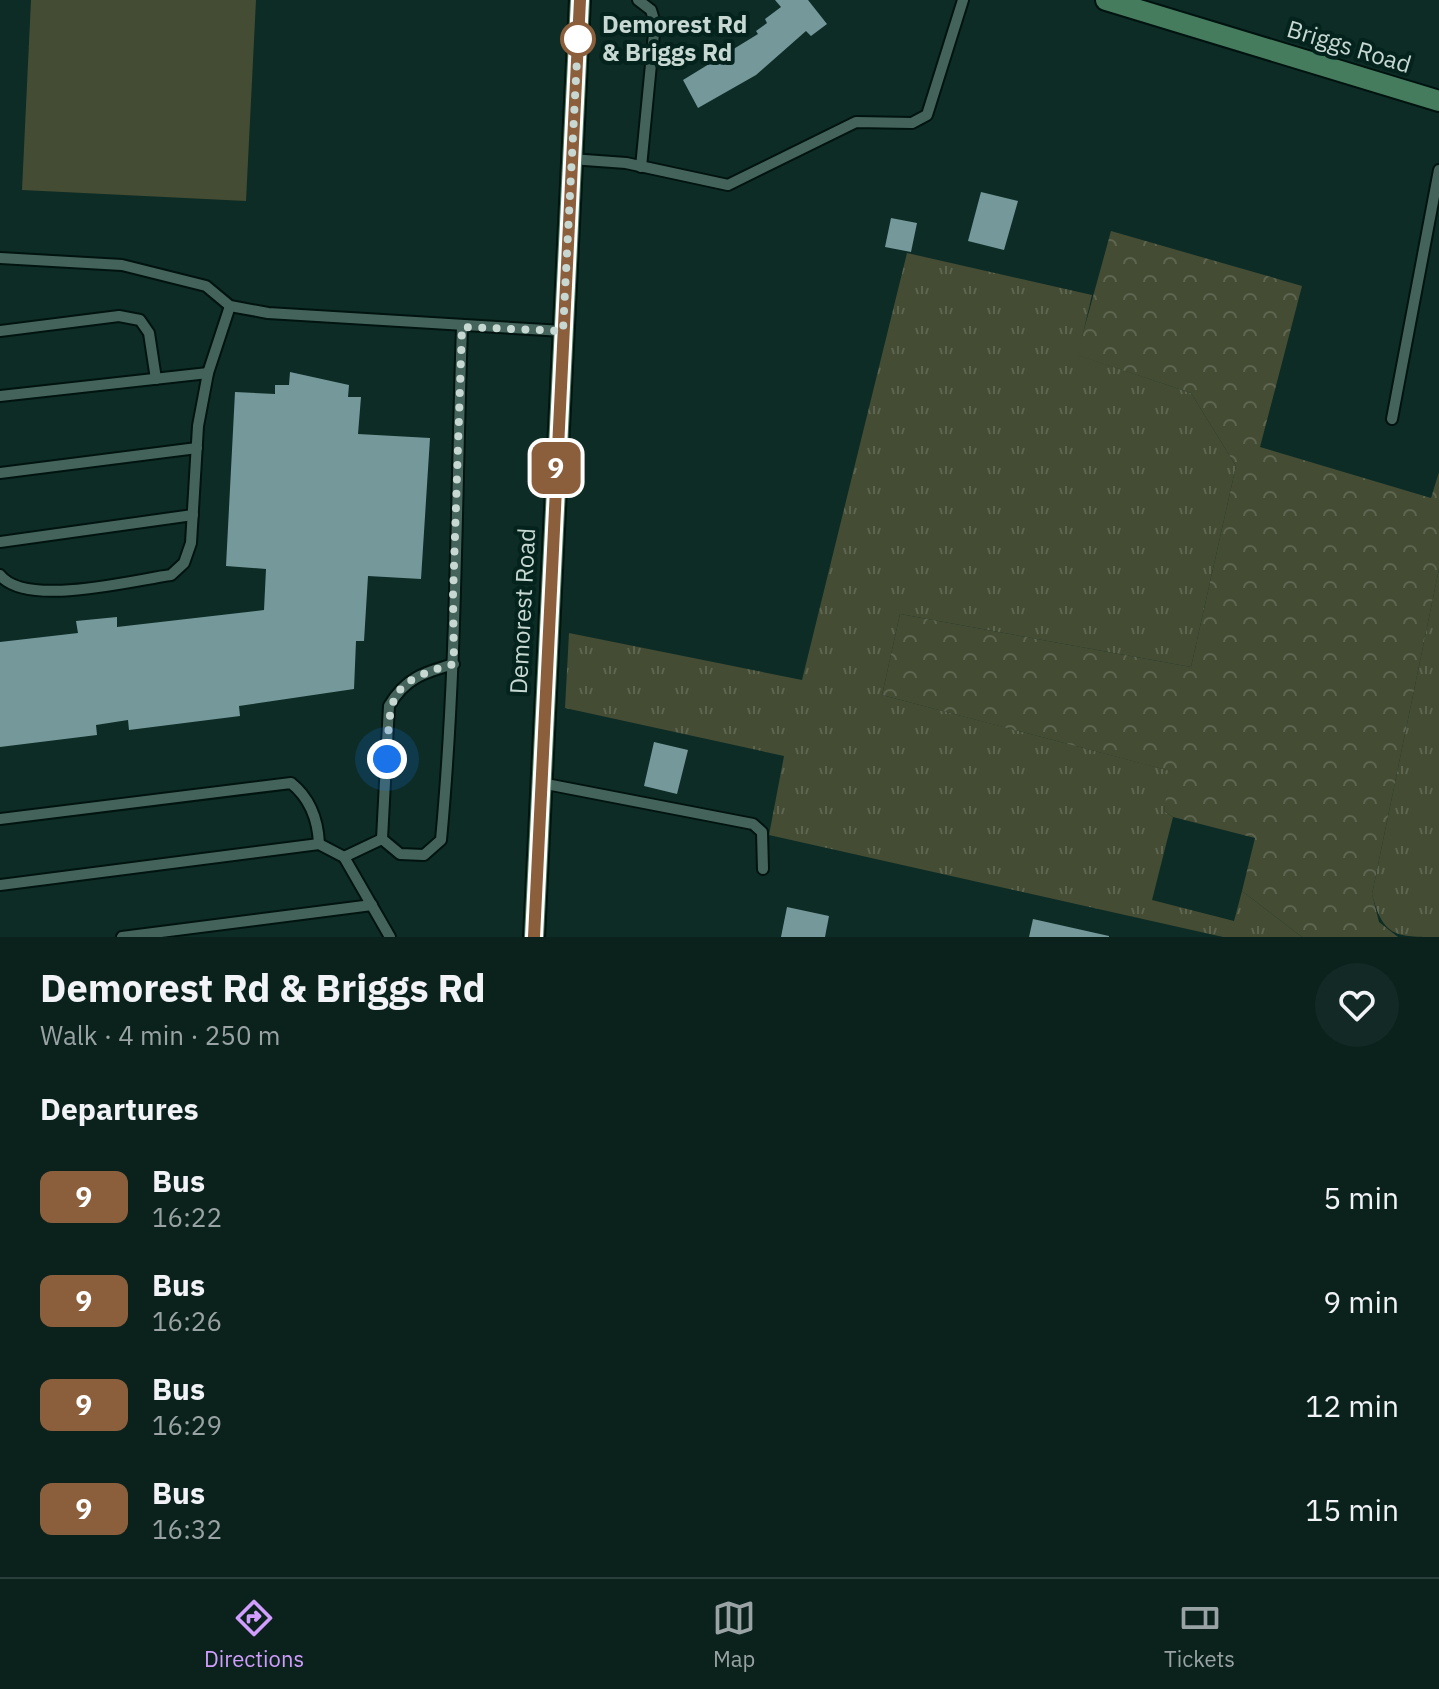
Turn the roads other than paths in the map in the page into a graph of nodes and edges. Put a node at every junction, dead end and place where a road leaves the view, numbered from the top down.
1 (580, 0) edge
2 (638, 0) edge
3 (963, 0) edge
4 (1106, 0) edge
5 (1439, 101) edge
6 (571, 159) junction
7 (641, 167) junction
8 (1439, 170) edge
9 (0, 258) edge
10 (230, 306) junction
11 (462, 327) junction
12 (0, 331) edge
13 (563, 331) junction
14 (208, 373) junction
15 (156, 379) junction
16 (0, 396) edge
17 (1392, 419) dead end
18 (197, 448) junction
19 (0, 473) edge
20 (193, 515) junction
21 (0, 542) edge
22 (0, 575) edge
23 (454, 664) junction
24 (541, 783) junction
25 (0, 819) edge
26 (382, 839) junction
27 (319, 844) junction
28 (344, 857) junction
29 (763, 869) dead end
30 (0, 885) edge
31 (372, 905) junction
32 (122, 937) edge
33 (390, 937) edge
34 (534, 937) edge

1 - 6 street, Demorest Road
2 - 7 lane
3 - 7 lane
4 - 5 street, Briggs Road
6 - 7 lane
6 - 13 street, Demorest Road
8 - 17 lane
9 - 10 lane
10 - 11 lane
10 - 14 lane
11 - 13 lane
11 - 23 lane
12 - 15 lane
13 - 24 street, Demorest Road
14 - 15 lane
14 - 18 lane
15 - 16 lane
18 - 19 lane
18 - 20 lane
20 - 21 lane
20 - 22 lane
23 - 26 lane
23 - 26 lane
24 - 29 lane
24 - 34 street, Demorest Road
25 - 27 lane
26 - 28 lane
27 - 28 lane
27 - 30 lane
28 - 31 lane
31 - 32 lane
31 - 33 lane

